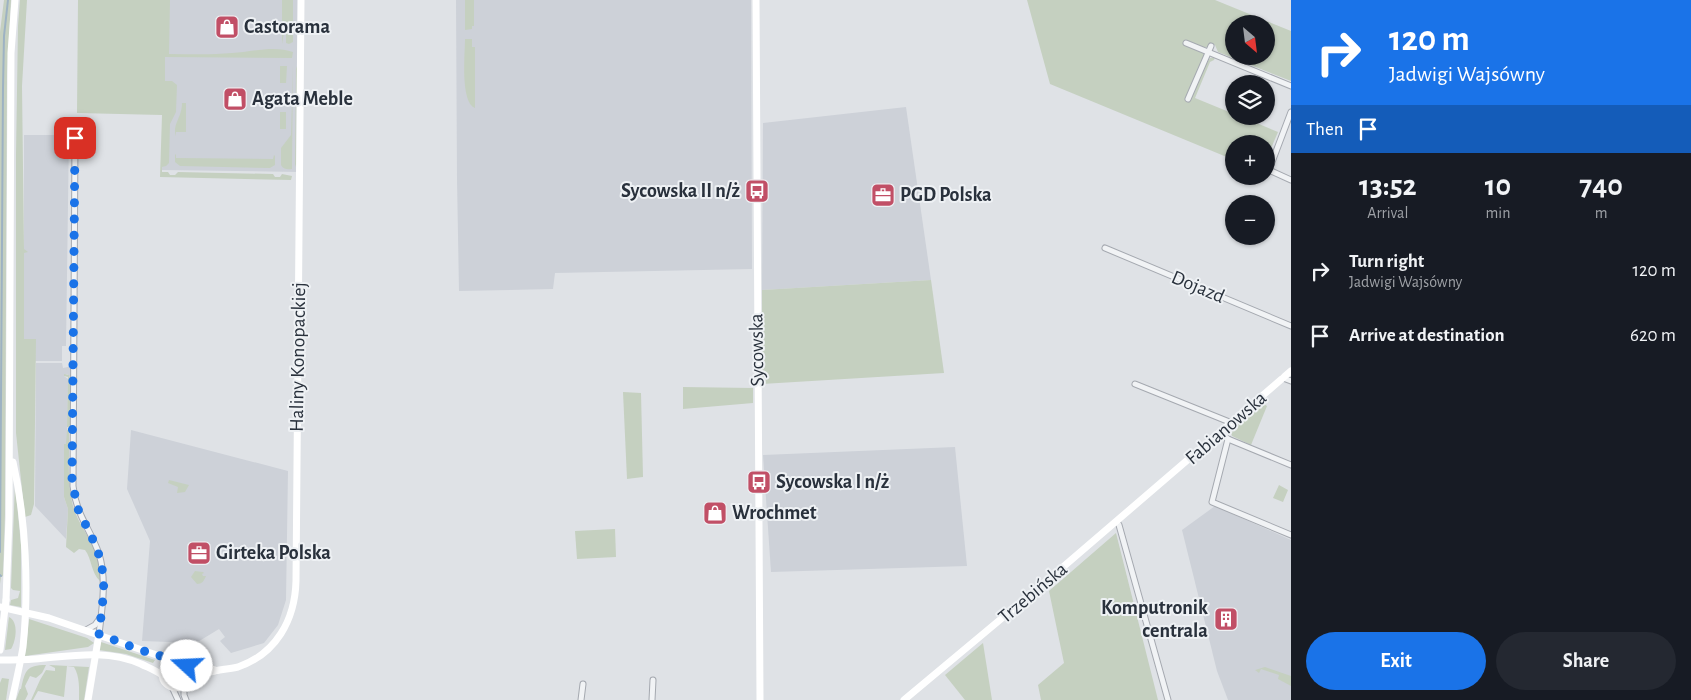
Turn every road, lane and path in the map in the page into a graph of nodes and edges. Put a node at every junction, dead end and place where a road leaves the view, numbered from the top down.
1 (15, 0) edge
2 (301, 0) edge
3 (756, 0) edge
4 (1186, 43) dead end
5 (1211, 46) dead end
6 (1209, 52) junction
7 (1291, 86) edge
8 (1188, 100) dead end
9 (1291, 112) edge
10 (75, 138) dead end
11 (1291, 180) edge
12 (1105, 248) dead end
13 (1291, 326) edge
14 (1291, 371) edge
15 (1283, 378) junction
16 (1291, 381) edge
17 (1135, 384) dead end
18 (1232, 423) junction
19 (1220, 433) junction
20 (1228, 439) junction
21 (10, 447) junction
22 (1291, 466) edge
23 (1160, 484) joint
24 (1117, 522) junction
25 (1291, 535) edge
26 (0, 606) edge
27 (25, 611) junction
28 (100, 618) junction
29 (86, 630) junction
30 (99, 634) junction
31 (0, 650) edge
32 (82, 654) junction
33 (97, 654) junction
34 (0, 660) edge
35 (20, 660) junction
36 (174, 661) junction
37 (93, 663) junction
38 (188, 668) junction
39 (216, 670) junction
40 (162, 675) junction
41 (189, 678) junction
42 (652, 680) dead end
43 (583, 684) dead end
44 (184, 685) junction
45 (172, 688) junction
46 (12, 700) edge
47 (88, 700) edge
48 (178, 700) edge
49 (186, 700) edge
50 (581, 700) edge
51 (652, 700) edge
52 (760, 700) edge
53 (904, 700) edge
54 (1168, 700) edge

1 - 21 street
2 - 39 street, Haliny Konopackiej
3 - 52 street, Sycowska
4 - 6 street
5 - 6 street
6 - 7 street
6 - 8 street
9 - 11 street
10 - 28 street
12 - 13 street, Dojazd
14 - 15 street, Fabianowska
15 - 16 street
15 - 18 street, Fabianowska
17 - 18 street
18 - 19 street, Fabianowska
19 - 20 street
19 - 23 street, Fabianowska
20 - 22 street
20 - 25 street
21 - 27 street
21 - 31 street, bridge
23 - 24 street, Trzebińska
24 - 53 street, Trzebińska
24 - 54 street
26 - 27 street
27 - 29 street
27 - 35 street
28 - 29 street
28 - 30 street
29 - 30 street
30 - 33 street
30 - 36 street
32 - 33 street
32 - 35 street
32 - 37 street
33 - 37 street
33 - 40 street
34 - 35 street
35 - 46 street
36 - 38 street
36 - 40 street
37 - 47 street
38 - 39 street, Haliny Konopackiej
38 - 41 street
39 - 41 street, Haliny Konopackiej
40 - 45 street
41 - 44 street
42 - 51 street
43 - 50 street
44 - 45 street
44 - 49 street
45 - 48 street

